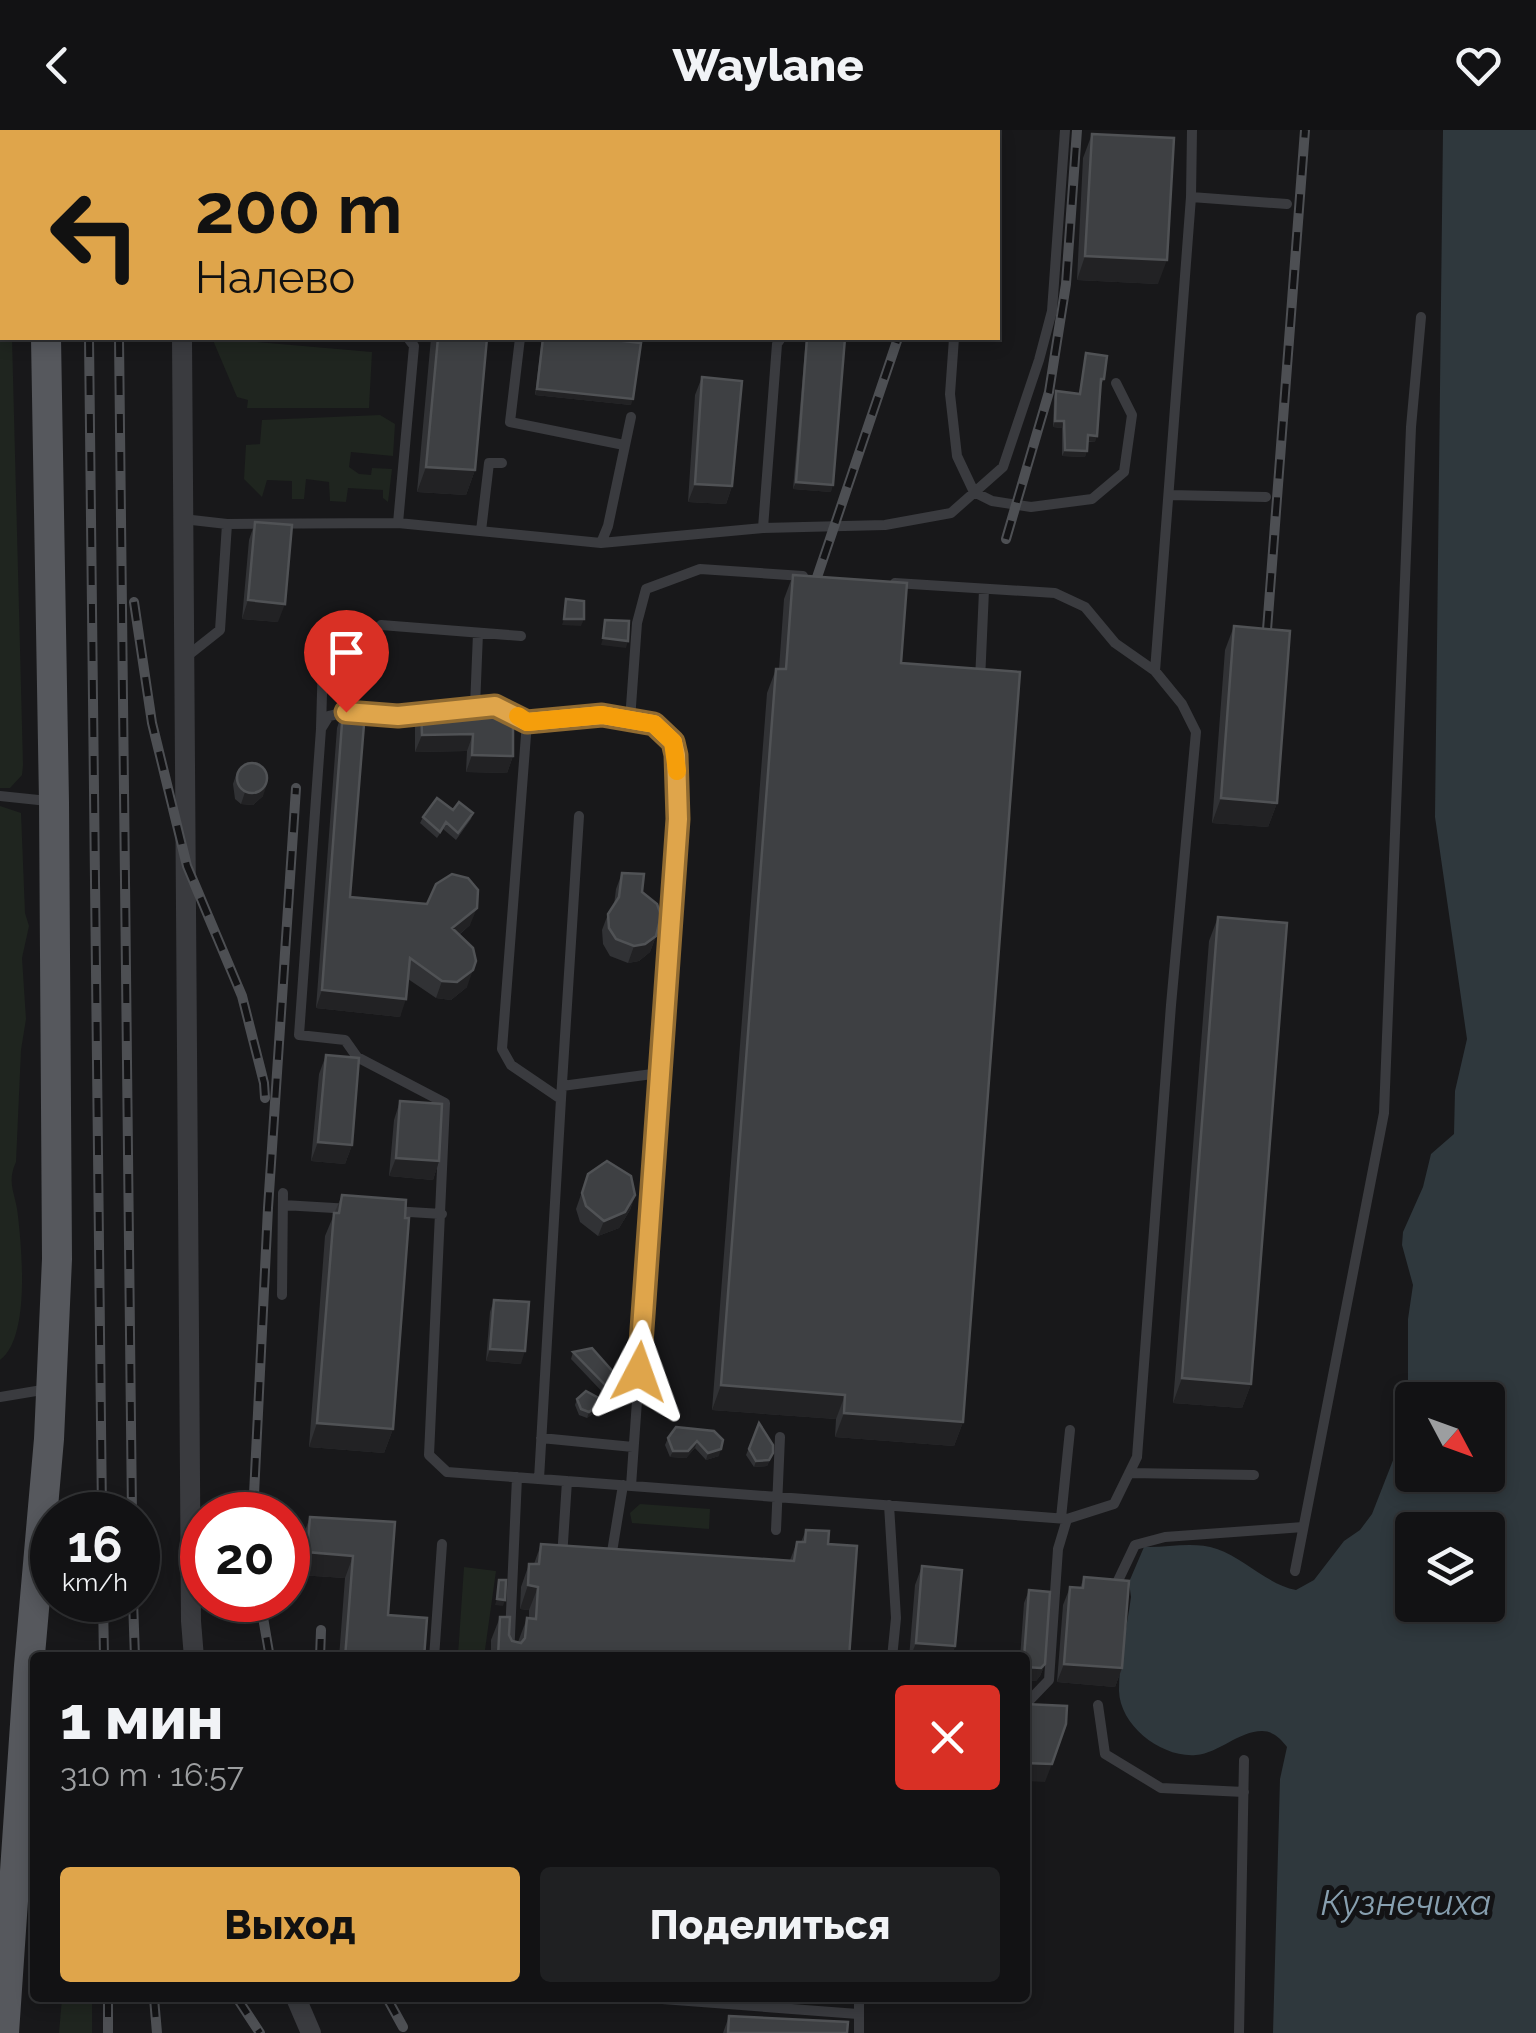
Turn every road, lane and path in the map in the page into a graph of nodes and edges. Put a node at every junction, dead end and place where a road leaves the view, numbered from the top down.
1 (1065, 130) edge
2 (1192, 130) edge
3 (1191, 197) junction
4 (1287, 204) dead end
5 (1422, 318) dead end
6 (46, 340) edge
7 (182, 340) edge
8 (410, 340) edge
9 (520, 340) edge
10 (778, 340) edge
11 (954, 340) edge
12 (1116, 384) dead end
13 (631, 417) dead end
14 (624, 445) junction
15 (502, 463) dead end
16 (974, 492) junction
17 (1169, 495) junction
18 (1266, 497) dead end
19 (183, 518) junction
20 (227, 524) junction
21 (398, 524) junction
22 (763, 528) junction
23 (480, 531) junction
24 (601, 543) junction
25 (814, 577) edge
26 (889, 583) edge
27 (984, 590) junction
28 (381, 624) dead end
29 (478, 633) junction
30 (521, 636) dead end
31 (185, 658) junction
32 (322, 660) dead end
33 (1156, 671) junction
34 (980, 682) edge
35 (485, 707) junction
36 (456, 709) edge
37 (436, 712) edge
38 (630, 720) junction
39 (527, 722) junction
40 (321, 730) junction
41 (0, 796) edge
42 (54, 802) junction
43 (579, 816) dead end
44 (660, 1073) junction
45 (562, 1086) junction
46 (561, 1099) junction
47 (362, 1210) edge
48 (382, 1210) edge
49 (442, 1214) junction
50 (282, 1295) dead end
51 (52, 1388) junction
52 (0, 1397) edge
53 (1070, 1430) dead end
54 (780, 1437) dead end
55 (542, 1438) junction
56 (634, 1447) junction
57 (1129, 1474) junction
58 (1254, 1475) dead end
59 (518, 1477) junction
60 (539, 1479) junction
61 (566, 1481) junction
62 (627, 1486) junction
63 (776, 1497) junction
64 (889, 1505) junction
65 (1064, 1519) junction
66 (1304, 1528) junction
67 (776, 1530) dead end
68 (442, 1544) dead end
69 (577, 1561) edge
70 (594, 1563) edge
71 (1295, 1570) dead end
72 (1115, 1587) edge
73 (30, 1652) edge
74 (194, 1652) edge
75 (434, 1652) edge
76 (509, 1652) edge
77 (893, 1652) edge
78 (30, 1658) edge
79 (1030, 1700) edge
80 (1098, 1705) dead end
81 (1244, 1760) dead end
82 (1244, 1792) junction
83 (4, 1977) edge
84 (298, 2002) edge
85 (701, 2002) edge
86 (859, 2002) edge
87 (858, 2014) junction
88 (4, 2033) edge
89 (310, 2033) edge
90 (859, 2033) edge
91 (1238, 2033) edge

1 - 16 lane
2 - 3 lane
3 - 4 lane
3 - 17 lane
5 - 66 lane
6 - 42 main road
7 - 19 street
8 - 21 lane
9 - 14 lane
10 - 22 lane
11 - 16 lane
12 - 16 lane
13 - 14 lane
14 - 24 lane
15 - 23 lane
16 - 22 lane
17 - 18 lane
17 - 33 lane
19 - 20 lane
19 - 31 street
20 - 21 lane
20 - 31 lane
21 - 23 lane
22 - 24 lane
23 - 24 lane
25 - 38 lane
26 - 27 lane
27 - 33 lane
27 - 34 lane
28 - 29 lane
29 - 30 lane
29 - 35 lane
31 - 74 street
32 - 40 lane
33 - 57 lane
35 - 36 lane
35 - 39 lane
37 - 40 lane
38 - 39 lane
38 - 44 lane
39 - 46 lane
40 - 49 lane
41 - 42 lane
42 - 51 main road
43 - 45 lane
44 - 45 lane
44 - 56 lane
45 - 46 lane
46 - 55 lane
47 - 50 lane
48 - 49 lane
49 - 59 lane
51 - 52 lane
51 - 73 main road
53 - 65 lane
54 - 63 lane
55 - 56 lane
55 - 60 lane
56 - 62 lane
57 - 58 lane
57 - 65 lane
59 - 60 lane
59 - 76 lane
60 - 61 lane
61 - 62 lane
61 - 69 lane
62 - 63 lane
62 - 70 lane
63 - 64 lane
63 - 67 lane
64 - 65 lane
64 - 77 lane
65 - 79 lane
66 - 71 lane
66 - 72 lane
68 - 75 lane
78 - 83 main road
80 - 82 lane
81 - 82 lane
82 - 91 lane
83 - 88 main road
84 - 89 street
85 - 87 lane
86 - 87 lane
87 - 90 lane

